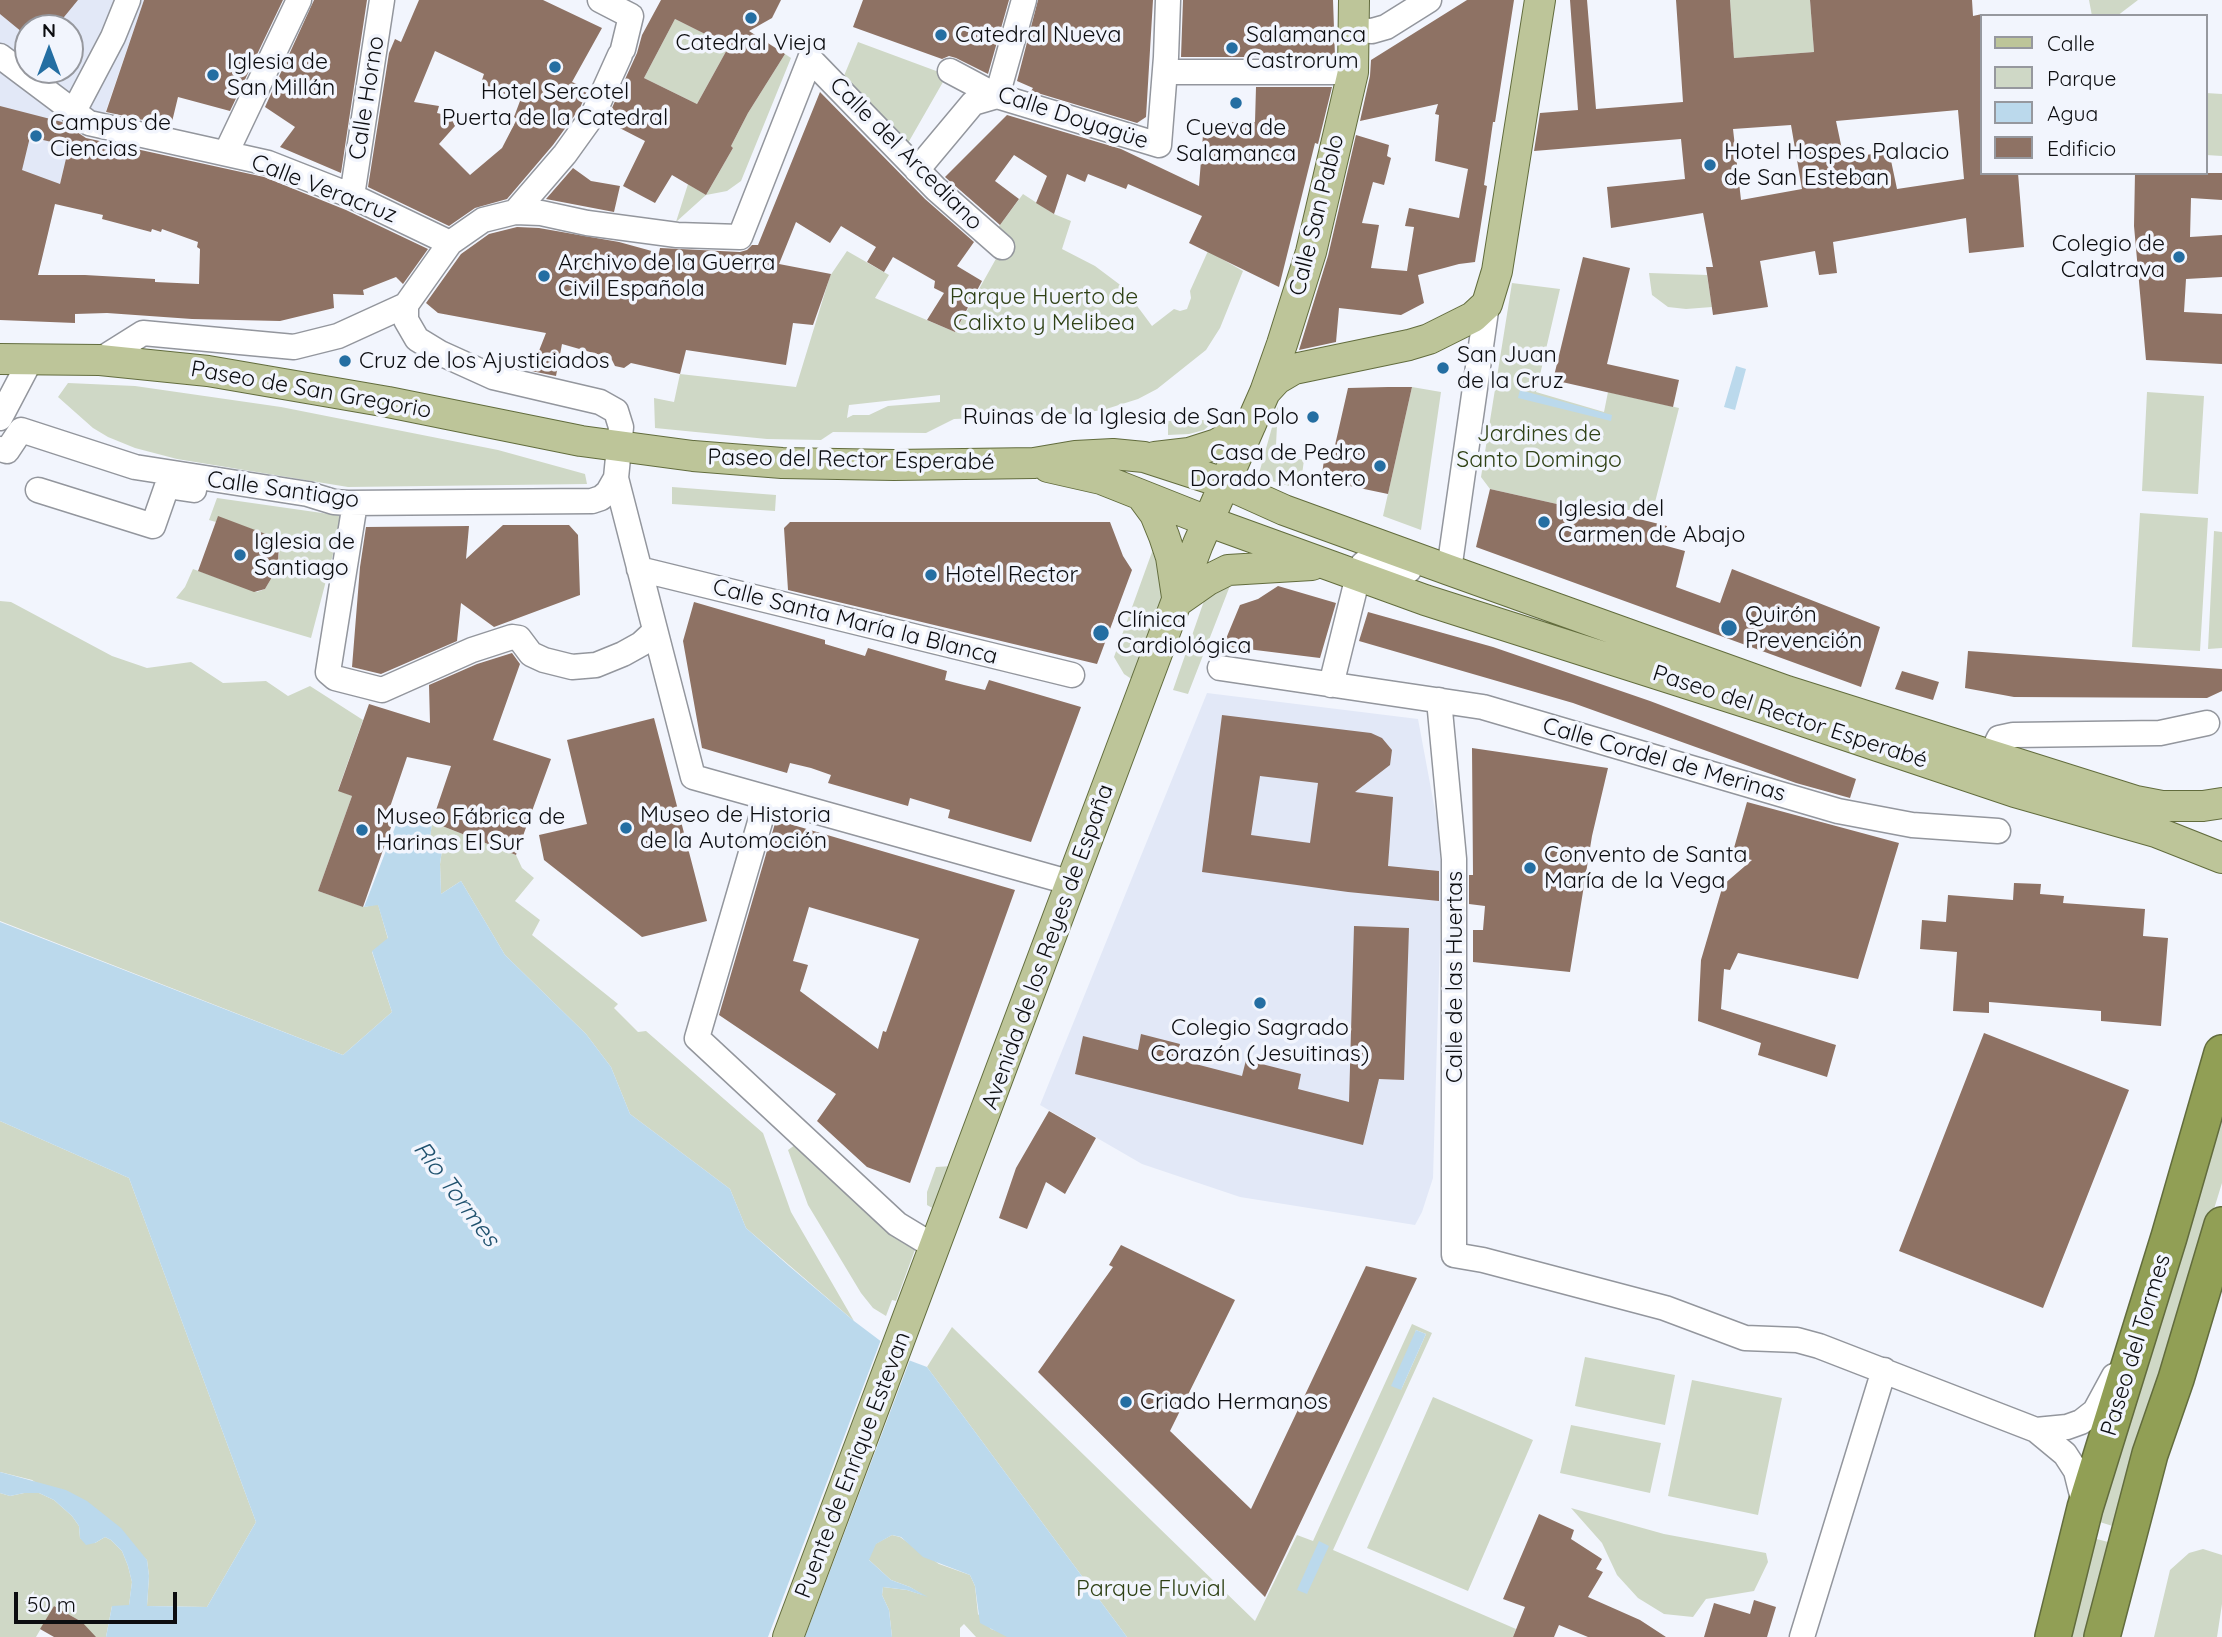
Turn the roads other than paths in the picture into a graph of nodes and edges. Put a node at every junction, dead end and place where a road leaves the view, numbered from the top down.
1 (128, 0) edge
2 (299, 0) edge
3 (382, 0) edge
4 (600, 0) edge
5 (1024, 0) edge
6 (1167, 0) edge
7 (1354, 0) edge
8 (1429, 0) edge
9 (1540, 0) edge
10 (1354, 30) junction
11 (0, 56) edge
12 (1165, 65) junction
13 (950, 71) dead end
14 (1353, 72) junction
15 (998, 96) junction
16 (73, 113) junction
17 (226, 153) junction
18 (917, 170) junction
19 (352, 196) junction
20 (516, 212) junction
21 (450, 243) junction
22 (1002, 247) dead end
23 (1488, 304) junction
24 (406, 305) junction
25 (1288, 356) junction
26 (0, 359) edge
27 (31, 359) junction
28 (100, 360) junction
29 (0, 418) edge
30 (1251, 424) junction
31 (619, 446) junction
32 (0, 449) edge
33 (1144, 457) junction
34 (1034, 463) junction
35 (616, 478) junction
36 (1224, 483) junction
37 (38, 490) dead end
38 (1142, 495) junction
39 (344, 503) junction
40 (1296, 514) junction
41 (1208, 521) junction
42 (639, 569) junction
43 (1449, 570) junction
44 (1345, 571) junction
45 (1485, 583) junction
46 (1178, 601) junction
47 (655, 631) junction
48 (1220, 668) dead end
49 (1072, 674) dead end
50 (1331, 685) junction
51 (1439, 699) junction
52 (2207, 723) dead end
53 (1992, 755) junction
54 (767, 798) junction
55 (2222, 803) edge
56 (1998, 831) dead end
57 (2222, 858) edge
58 (1072, 883) junction
59 (2222, 1054) edge
60 (2222, 1225) edge
61 (935, 1247) junction
62 (918, 1293) joint
63 (2139, 1333) junction
64 (1884, 1370) junction
65 (2036, 1430) junction
66 (2085, 1507) junction
67 (788, 1637) edge
68 (1802, 1637) edge
69 (2053, 1637) edge
70 (2102, 1637) edge

1 - 16 street
2 - 17 street
3 - 19 street, Calle Horno
4 - 20 street
5 - 15 street
6 - 12 street
7 - 10 main road, Calle San Pablo
8 - 10 street
9 - 23 main road
10 - 14 main road, Calle San Pablo
11 - 16 street, Calle Veracruz
12 - 14 street
12 - 15 street, Calle Doyagüe
13 - 15 street, Calle Doyagüe
14 - 25 main road, Calle San Pablo
15 - 18 street
16 - 17 street, Calle Veracruz
17 - 19 street, Calle Veracruz
18 - 20 street, Calle del Arcediano
18 - 22 street, Calle del Arcediano
19 - 21 street, Calle Veracruz
20 - 21 street
21 - 24 street
23 - 25 main road
23 - 43 street
24 - 28 street
24 - 31 street
25 - 30 main road
26 - 27 main road, Paseo de San Gregorio
27 - 28 main road, Paseo de San Gregorio
27 - 29 street
28 - 31 main road, Paseo de San Gregorio
30 - 33 main road
30 - 36 main road
31 - 34 main road, Paseo del Rector Esperabé
31 - 35 street
32 - 39 street, Calle Santiago
33 - 34 main road, Paseo del Rector Esperabé
33 - 36 main road, Paseo del Rector Esperabé
34 - 38 main road, Paseo del Rector Esperabé
35 - 39 street, Calle Santiago
35 - 42 street
36 - 38 main road, Paseo del Rector Esperabé
36 - 40 main road, Paseo del Rector Esperabé
36 - 41 main road
37 - 39 street
38 - 41 main road, Paseo del Rector Esperabé
38 - 46 main road
39 - 47 street
40 - 41 main road, Paseo del Rector Esperabé
40 - 43 main road, Paseo del Rector Esperabé
41 - 44 main road, Paseo del Rector Esperabé
41 - 46 main road, Avenida de los Reyes de España
42 - 47 street
42 - 49 street, Calle Santa María la Blanca
43 - 45 main road, Paseo del Rector Esperabé
44 - 45 street, Paseo del Rector Esperabé
44 - 46 main road, Paseo del Rector Esperabé
44 - 50 street
44 - 57 main road, Paseo del Rector Esperabé
45 - 53 main road, Paseo del Rector Esperabé
46 - 58 main road, Avenida de los Reyes de España
47 - 54 street
48 - 50 street, Calle Cordel de Merinas
50 - 51 street, Calle Cordel de Merinas
51 - 56 street, Calle Cordel de Merinas
51 - 64 street, Calle de las Huertas
52 - 53 street
53 - 55 main road, Paseo del Rector Esperabé
54 - 58 street
54 - 61 street
58 - 61 main road, Avenida de los Reyes de España
59 - 63 highway, Paseo del Tormes
60 - 70 highway, Paseo del Tormes
61 - 62 main road, Avenida de los Reyes de España
62 - 67 main road, Puente de Enrique Estevan
63 - 65 street
63 - 66 highway, Paseo del Tormes
64 - 65 street
64 - 68 street
65 - 66 street
66 - 69 highway, Paseo del Tormes

